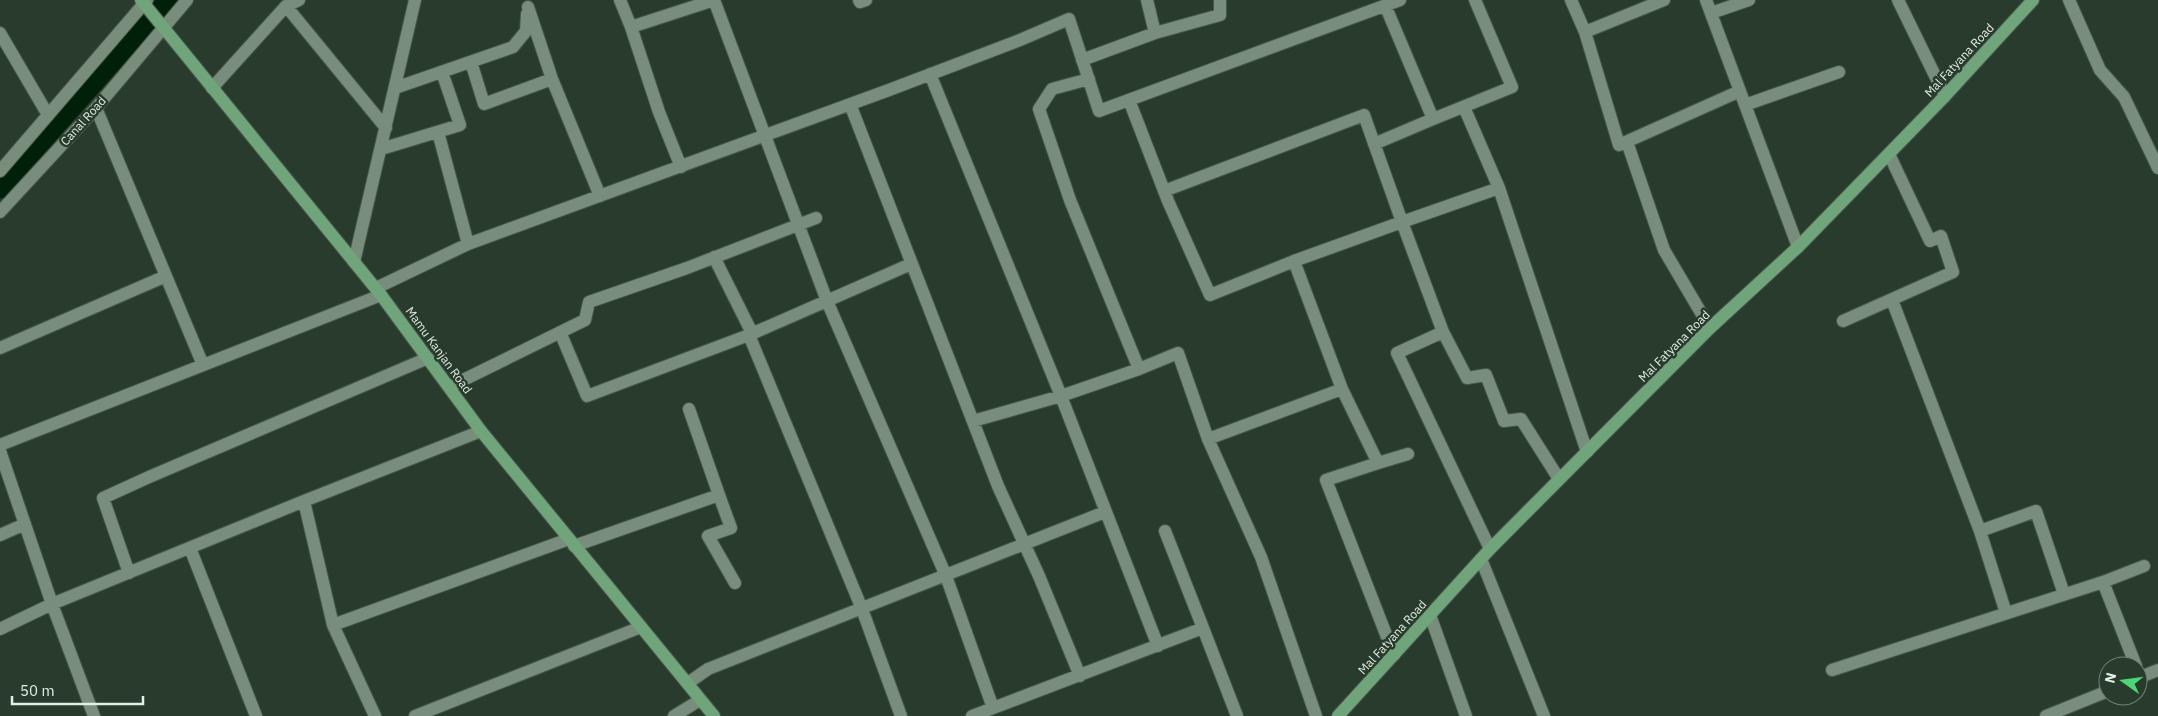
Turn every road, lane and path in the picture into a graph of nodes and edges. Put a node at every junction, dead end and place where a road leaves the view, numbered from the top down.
1 (187, 0) edge
2 (299, 0) edge
3 (415, 0) edge
4 (620, 0) edge
5 (859, 0) edge
6 (866, 0) edge
7 (1147, 0) edge
8 (1220, 0) edge
9 (1475, 0) edge
10 (1571, 0) edge
11 (1664, 0) edge
12 (1706, 0) edge
13 (1749, 0) edge
14 (1898, 0) edge
15 (2033, 0) edge
16 (2070, 0) edge
17 (1390, 2) edge
18 (145, 3) edge
19 (527, 4) edge
20 (286, 6) junction
21 (1711, 13) junction
22 (631, 27) junction
23 (163, 28) junction
24 (1585, 32) junction
25 (1155, 33) junction
26 (1, 37) edge
27 (1082, 60) junction
28 (471, 62) junction
29 (442, 72) junction
30 (1839, 72) dead end
31 (930, 74) junction
32 (552, 79) junction
33 (1089, 80) junction
34 (212, 88) junction
35 (395, 88) junction
36 (1740, 91) junction
37 (1945, 96) junction
38 (1129, 100) junction
39 (850, 104) junction
40 (1745, 105) junction
41 (1464, 107) junction
42 (96, 108) junction
43 (48, 115) junction
44 (1433, 119) junction
45 (386, 128) junction
46 (438, 132) junction
47 (764, 136) junction
48 (1627, 142) junction
49 (1374, 144) junction
50 (381, 149) junction
51 (1889, 154) junction
52 (681, 166) junction
53 (2158, 168) edge
54 (0, 172) edge
55 (1499, 188) junction
56 (1164, 191) junction
57 (600, 196) junction
58 (0, 212) edge
59 (816, 218) dead end
60 (1402, 222) junction
61 (798, 225) junction
62 (468, 244) junction
63 (1798, 247) junction
64 (714, 257) junction
65 (1294, 261) junction
66 (354, 262) junction
67 (912, 264) junction
68 (166, 276) junction
69 (379, 292) junction
70 (1892, 300) junction
71 (827, 301) junction
72 (1843, 321) dead end
73 (1710, 328) junction
74 (560, 332) junction
75 (1442, 332) junction
76 (750, 334) junction
77 (0, 348) edge
78 (428, 358) junction
79 (203, 365) junction
80 (1139, 369) junction
81 (449, 387) junction
82 (1342, 389) junction
83 (1061, 396) junction
84 (689, 409) dead end
85 (973, 421) junction
86 (480, 431) junction
87 (1208, 439) junction
88 (0, 445) edge
89 (0, 452) edge
90 (1587, 452) junction
91 (1408, 454) dead end
92 (1378, 463) junction
93 (1558, 479) junction
94 (719, 495) junction
95 (304, 500) junction
96 (1105, 512) junction
97 (25, 524) junction
98 (1165, 531) dead end
99 (1980, 531) junction
100 (0, 535) edge
101 (572, 542) junction
102 (1025, 545) junction
103 (190, 548) junction
104 (1490, 549) junction
105 (1481, 559) junction
106 (2144, 566) dead end
107 (129, 573) junction
108 (946, 576) junction
109 (2103, 582) junction
110 (735, 583) dead end
111 (2064, 594) junction
112 (52, 604) junction
113 (862, 609) junction
114 (2006, 613) junction
115 (1430, 615) junction
116 (334, 625) junction
117 (641, 627) junction
118 (1203, 628) junction
119 (0, 629) edge
120 (1158, 646) junction
121 (1394, 655) junction
122 (2131, 656) edge
123 (1832, 670) dead end
124 (1080, 676) junction
125 (688, 684) junction
126 (2098, 695) edge
127 (700, 700) junction
128 (993, 708) junction
129 (1233, 715) edge
130 (94, 716) edge
131 (256, 716) edge
132 (375, 716) edge
133 (415, 716) edge
134 (674, 716) edge
135 (714, 716) edge
136 (901, 716) edge
137 (972, 716) edge
138 (1316, 716) edge
139 (1338, 716) edge
140 (1466, 716) edge
141 (1544, 716) edge
142 (2046, 716) edge

1 - 23 street, Canal Road
2 - 20 street
3 - 35 street
4 - 22 street
5 - 6 street
7 - 25 street
8 - 25 street
9 - 41 street
10 - 24 street
11 - 24 street
12 - 21 street
13 - 21 street
14 - 37 street
15 - 37 main road, Mal Fatyana Road
16 - 53 street
17 - 38 street
17 - 44 street
18 - 23 main road, Mamu Kanjan Road
18 - 43 street
19 - 28 street
19 - 32 street
20 - 34 street
20 - 45 street
21 - 36 street
22 - 47 street
22 - 52 street
23 - 34 main road, Mamu Kanjan Road
23 - 42 street, Canal Road
24 - 48 street
25 - 27 street
26 - 43 street
27 - 31 street
27 - 33 street
28 - 29 street
28 - 32 street
29 - 35 street
29 - 46 street
30 - 40 street
31 - 39 street
31 - 83 street
32 - 57 street
33 - 38 street
33 - 80 street
34 - 66 main road, Mamu Kanjan Road
35 - 45 street
36 - 40 street
36 - 48 street
37 - 51 main road, Mal Fatyana Road
38 - 56 street
39 - 47 street
39 - 67 street
40 - 63 street
41 - 44 street
41 - 55 street
42 - 58 street, Canal Road
42 - 68 street
43 - 54 street
44 - 49 street
45 - 50 street
46 - 50 street
46 - 62 street
47 - 52 street
47 - 61 street
48 - 73 street
49 - 56 street
49 - 60 street
50 - 66 street
51 - 63 main road, Mal Fatyana Road
51 - 70 street
52 - 57 street
55 - 60 street
55 - 90 street
56 - 65 street
57 - 62 street
59 - 61 street
60 - 65 street
60 - 75 street
61 - 64 street
61 - 71 street
62 - 69 street
63 - 73 main road, Mal Fatyana Road
64 - 74 street
64 - 76 street
65 - 82 street
66 - 69 main road, Mamu Kanjan Road
67 - 71 street
67 - 85 street
68 - 77 street
68 - 79 street
69 - 78 main road, Mamu Kanjan Road
69 - 79 street
70 - 72 street
70 - 99 street
71 - 76 street
71 - 108 street
73 - 90 main road, Mal Fatyana Road
74 - 76 street
74 - 81 street
75 - 93 street
75 - 104 street
76 - 113 street
78 - 81 main road, Mamu Kanjan Road
78 - 107 street
79 - 88 street
80 - 83 street
80 - 87 street
81 - 86 main road, Mamu Kanjan Road
82 - 87 street
82 - 92 street
83 - 85 street
83 - 96 street
84 - 94 street
85 - 102 street
86 - 95 street
86 - 101 main road, Mamu Kanjan Road
87 - 138 street
89 - 97 street
90 - 93 main road, Mal Fatyana Road
91 - 92 street
92 - 121 street
93 - 104 main road, Mal Fatyana Road
94 - 101 street
94 - 110 street
95 - 103 street
95 - 116 street
96 - 102 street
96 - 120 street
97 - 100 street
97 - 112 street
98 - 118 street
99 - 111 street
99 - 114 street
101 - 116 street
101 - 117 main road, Mamu Kanjan Road
102 - 108 street
102 - 124 street
103 - 107 street
103 - 131 street
104 - 105 main road, Mal Fatyana Road
105 - 115 main road, Mal Fatyana Road
105 - 141 street
106 - 109 street
107 - 112 street
108 - 113 street
108 - 128 street
109 - 111 street
109 - 122 street
111 - 114 street
112 - 119 street
112 - 130 street
113 - 125 street
113 - 136 street
114 - 123 street
115 - 121 main road, Mal Fatyana Road
115 - 140 street
116 - 132 street
117 - 125 main road, Mamu Kanjan Road
117 - 133 street
118 - 120 street
118 - 129 street
120 - 124 street
121 - 139 main road, Mal Fatyana Road
124 - 128 street
125 - 127 main road, Mamu Kanjan Road
126 - 142 street
127 - 134 street
127 - 135 main road, Mamu Kanjan Road
128 - 137 street

